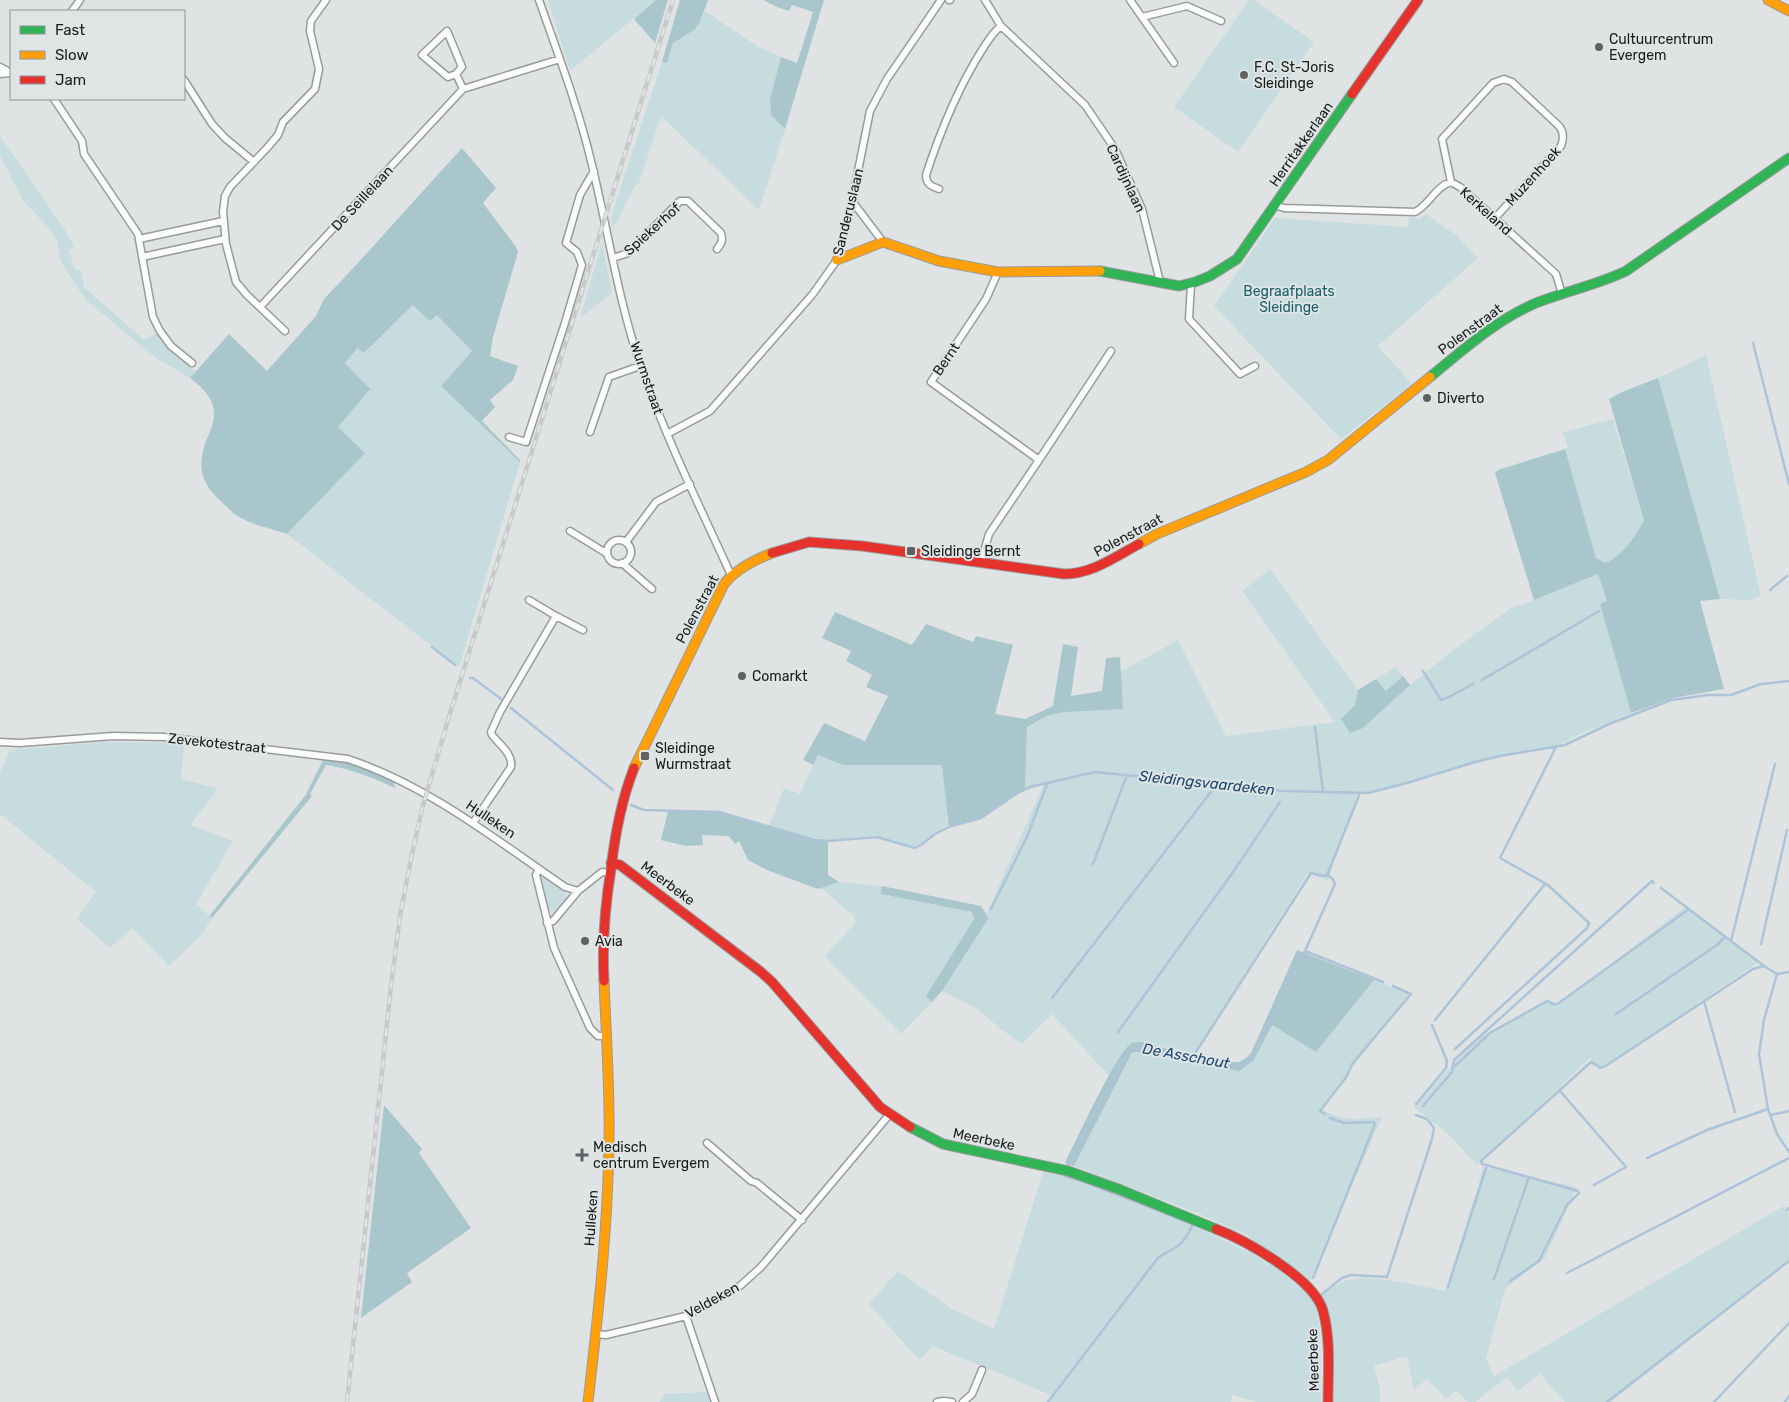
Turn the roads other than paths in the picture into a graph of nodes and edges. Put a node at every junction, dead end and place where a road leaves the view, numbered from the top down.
1 (326, 0) edge
2 (539, 0) edge
3 (941, 0) edge
4 (986, 0) edge
5 (1130, 0) edge
6 (1418, 0) edge
7 (1768, 0) edge
8 (1789, 11) edge
9 (1142, 17) junction
10 (1221, 21) dead end
11 (1001, 26) junction
12 (560, 59) junction
13 (1174, 63) dead end
14 (456, 74) junction
15 (185, 82) edge
16 (464, 89) junction
17 (55, 100) edge
18 (1789, 158) edge
19 (254, 162) junction
20 (594, 170) junction
21 (1451, 182) junction
22 (939, 189) dead end
23 (852, 201) junction
24 (1275, 205) junction
25 (1495, 218) junction
26 (223, 221) junction
27 (139, 239) junction
28 (225, 239) junction
29 (883, 242) junction
30 (717, 248) dead end
31 (142, 257) junction
32 (613, 258) junction
33 (837, 260) junction
34 (998, 272) junction
35 (1160, 282) junction
36 (1190, 284) junction
37 (1562, 294) junction
38 (260, 307) junction
39 (285, 332) dead end
40 (1111, 351) dead end
41 (192, 363) dead end
42 (640, 366) junction
43 (1255, 366) dead end
44 (590, 432) dead end
45 (667, 434) junction
46 (509, 437) dead end
47 (1039, 460) junction
48 (690, 484) junction
49 (570, 531) dead end
50 (626, 542) junction
51 (606, 553) junction
52 (981, 562) junction
53 (622, 563) junction
54 (731, 575) junction
55 (652, 589) dead end
56 (529, 600) dead end
57 (556, 616) junction
58 (583, 630) dead end
59 (0, 742) edge
60 (426, 794) joint
61 (623, 797) joint
62 (473, 823) junction
63 (611, 863) junction
64 (539, 869) junction
65 (610, 873) junction
66 (578, 892) junction
67 (547, 923) junction
68 (606, 1036) junction
69 (889, 1115) junction
70 (707, 1143) dead end
71 (802, 1220) junction
72 (686, 1316) junction
73 (596, 1334) junction
74 (982, 1370) dead end
75 (588, 1402) edge
76 (715, 1402) edge
77 (937, 1402) edge
78 (952, 1402) edge
79 (963, 1402) edge
80 (1328, 1402) edge

1 - 19 street
2 - 12 street, Wurmstraat
3 - 23 street, Sanderuslaan
4 - 11 street, Cardijnlaan
5 - 9 street
6 - 24 main road, Herritakkerlaan
7 - 8 main road
9 - 10 street
9 - 13 street
11 - 22 street
11 - 35 street, Cardijnlaan
12 - 16 street, De Seillelaan
12 - 20 street, Wurmstraat
14 - 14 street
14 - 16 street
15 - 19 street
16 - 38 street, De Seillelaan
17 - 27 street
18 - 37 main road, Polenstraat
19 - 26 street
20 - 32 street, Wurmstraat
20 - 46 street
21 - 24 street, Kerkeland
21 - 25 street, Kerkeland
21 - 25 street, Muzenhoek
23 - 29 street
23 - 33 street, Sanderuslaan
24 - 36 main road, Herritakkerlaan
25 - 37 street, Kerkeland
26 - 27 street
26 - 28 street
27 - 31 street
28 - 31 street
28 - 38 street
29 - 33 main road
29 - 34 main road, Herritakkerlaan
30 - 32 street, Spiekerhof
31 - 41 street
32 - 42 street, Wurmstraat
33 - 45 street, Sanderuslaan
34 - 35 main road, Herritakkerlaan
34 - 47 street, Bernt
35 - 36 main road, Herritakkerlaan
36 - 43 street
37 - 52 main road, Polenstraat
38 - 39 street
40 - 47 street
42 - 44 street
42 - 45 street, Wurmstraat
45 - 48 street, Wurmstraat
47 - 52 street
48 - 50 street
48 - 54 street, Wurmstraat
49 - 51 street
50 - 51 street
50 - 53 street
51 - 53 street
52 - 54 main road, Polenstraat
53 - 55 street
54 - 61 main road, Polenstraat
56 - 57 street
57 - 58 street
57 - 62 street
59 - 60 street, Zevekotestraat
60 - 62 street, Hulleken
61 - 63 main road, Hulleken
62 - 64 street, Hulleken
63 - 65 main road, Hulleken
63 - 69 main road, Meerbeke
64 - 66 street, Hulleken
64 - 67 street
65 - 66 street
65 - 68 main road, Hulleken
66 - 67 street
67 - 68 street
68 - 73 main road, Hulleken
69 - 71 street, Veldeken
69 - 80 main road, Meerbeke
70 - 71 street
71 - 72 street, Veldeken
72 - 73 street, Veldeken
72 - 76 street
73 - 75 main road, Hulleken
74 - 79 street
77 - 78 street

